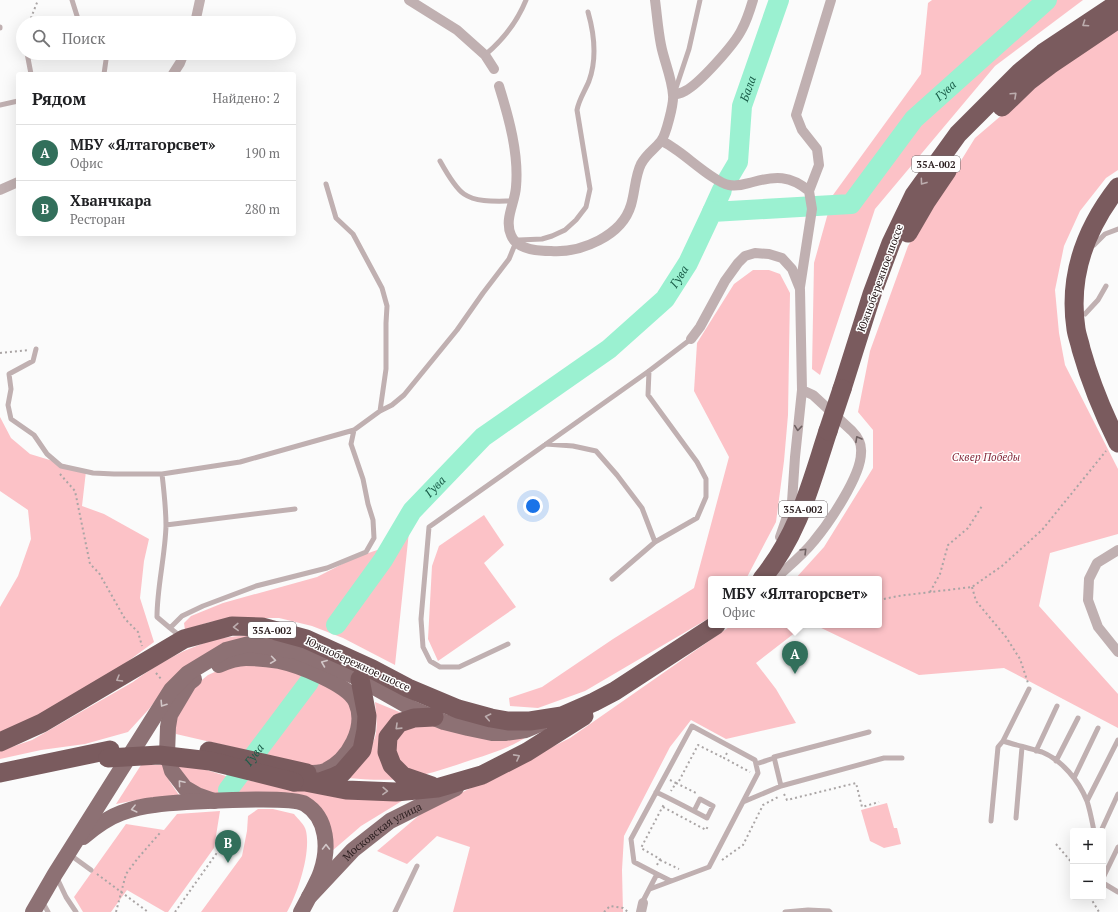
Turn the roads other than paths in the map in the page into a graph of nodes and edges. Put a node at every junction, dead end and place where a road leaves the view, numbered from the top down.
1 (72, 0) edge
2 (200, 0) edge
3 (409, 0) edge
4 (526, 0) edge
5 (655, 0) edge
6 (700, 0) edge
7 (753, 0) edge
8 (830, 0) edge
9 (1118, 3) edge
10 (588, 12) dead end
11 (77, 16) edge
12 (197, 16) edge
13 (1118, 19) edge
14 (485, 55) junction
15 (28, 60) edge
16 (106, 60) edge
17 (181, 60) edge
18 (494, 69) dead end
19 (31, 72) edge
20 (104, 72) edge
21 (174, 72) edge
22 (499, 86) dead end
23 (673, 95) junction
24 (16, 101) edge
25 (0, 105) edge
26 (662, 140) junction
27 (440, 161) dead end
28 (16, 183) edge
29 (326, 184) dead end
30 (1118, 187) edge
31 (0, 190) edge
32 (809, 193) junction
33 (513, 201) junction
34 (1118, 204) edge
35 (1118, 229) edge
36 (516, 242) junction
37 (1094, 245) junction
38 (1106, 286) dead end
39 (800, 289) junction
40 (1085, 314) junction
41 (691, 339) joint
42 (36, 349) road end
43 (649, 371) junction
44 (802, 390) junction
45 (846, 392) junction
46 (380, 411) junction
47 (354, 430) junction
48 (1117, 434) edge
49 (546, 444) junction
50 (162, 474) junction
51 (295, 509) dead end
52 (166, 525) junction
53 (655, 542) junction
54 (1118, 550) edge
55 (769, 576) edge
56 (771, 576) edge
57 (772, 576) edge
58 (612, 579) dead end
59 (711, 628) edge
60 (725, 628) edge
61 (177, 634) junction
62 (508, 644) dead end
63 (1118, 652) edge
64 (360, 679) junction
65 (1029, 688) road end
66 (1057, 706) dead end
67 (434, 717) junction
68 (554, 718) junction
69 (1078, 718) dead end
70 (1098, 728) dead end
71 (869, 732) dead end
72 (1118, 740) edge
73 (1003, 741) junction
74 (0, 742) edge
75 (1022, 747) junction
76 (1036, 751) junction
77 (109, 754) junction
78 (902, 758) dead end
79 (770, 759) dead end
80 (1056, 760) junction
81 (756, 764) junction
82 (0, 774) edge
83 (482, 776) junction
84 (300, 777) junction
85 (1074, 778) junction
86 (0, 779) edge
87 (781, 786) junction
88 (437, 788) junction
89 (656, 792) junction
90 (1118, 794) edge
91 (214, 801) junction
92 (1087, 801) junction
93 (743, 802) junction
94 (694, 811) dead end
95 (1016, 818) dead end
96 (991, 821) dead end
97 (1093, 828) edge
98 (1101, 828) edge
99 (1118, 847) edge
100 (72, 848) junction
101 (417, 866) dead end
102 (91, 870) road end
103 (1106, 872) edge
104 (55, 874) junction
105 (657, 874) junction
106 (671, 881) junction
107 (1106, 885) edge
108 (650, 888) junction
109 (1118, 892) edge
110 (309, 897) junction
111 (45, 905) edge
112 (642, 905) edge
113 (33, 912) edge
114 (76, 912) edge
115 (301, 912) edge
116 (396, 912) edge
117 (785, 912) edge
118 (830, 912) edge

1 - 11 lane
2 - 12 street
3 - 14 street
4 - 14 lane
5 - 23 street
6 - 23 lane
7 - 23 street
8 - 32 street
9 -> 45 highway, Южнобережное шоссе / 35А-002
10 - 36 lane
45 -> 13 highway, Южнобережное шоссе / 35А-002
14 - 18 street
15 - 19 lane
16 - 20 lane
17 - 21 street
22 - 33 street
23 - 26 street
24 - 25 lane
26 - 32 street
26 - 36 street
27 - 33 lane
28 - 31 street
29 - 46 lane
30 - 48 highway
32 - 39 street
33 - 36 street
34 - 37 highway
35 - 37 lane
36 - 46 lane
37 - 40 highway
38 - 40 lane
39 - 41 street
39 - 44 street
40 - 48 highway
41 - 43 lane
42 - 50 lane
43 - 49 lane
43 - 53 lane
44 -> 55 street
57 -> 44 street
45 - 56 highway, Южнобережное шоссе / 35А-002
46 - 47 lane
47 - 50 lane
47 - 61 lane
49 - 53 lane
49 - 62 lane
50 - 52 lane
51 - 52 lane
52 - 61 lane
53 - 58 lane
54 - 63 street
59 - 68 highway, Южнобережное шоссе / 35А-002
83 -> 60 highway
68 -> 61 highway, Южнобережное шоссе / 35А-002
61 -> 74 highway, Южнобережное шоссе / 35А-002
64 - 67 main road
64 - 84 highway
64 -> 100 main road
65 - 73 lane
66 - 76 lane
67 - 68 main road
67 -> 88 highway
69 - 80 lane
70 - 85 lane
71 - 87 lane
72 - 92 lane
73 - 75 lane
73 - 96 lane
75 - 76 lane
75 - 95 lane
76 - 80 lane
77 - 82 highway
77 - 84 highway, bridge
77 - 84 highway
77 - 86 highway
78 - 87 lane
79 - 81 lane
80 - 85 lane
81 - 89 lane
81 - 93 lane
83 - 88 highway
83 - 110 main road, Московская улица
84 -> 88 highway
91 -> 84 main road
85 - 92 lane
87 - 93 lane
89 - 94 lane
89 - 105 lane
90 - 98 lane
91 -> 100 main road
110 -> 91 main road
92 - 97 lane
93 - 106 lane
99 - 103 lane
100 - 102 lane
100 - 104 main road
101 - 116 lane
104 - 111 main road
104 - 114 lane
105 - 106 lane
105 - 108 lane
106 - 108 lane
107 - 109 lane
108 - 112 lane
110 - 115 main road, Московская улица
111 - 113 main road
117 - 118 lane

